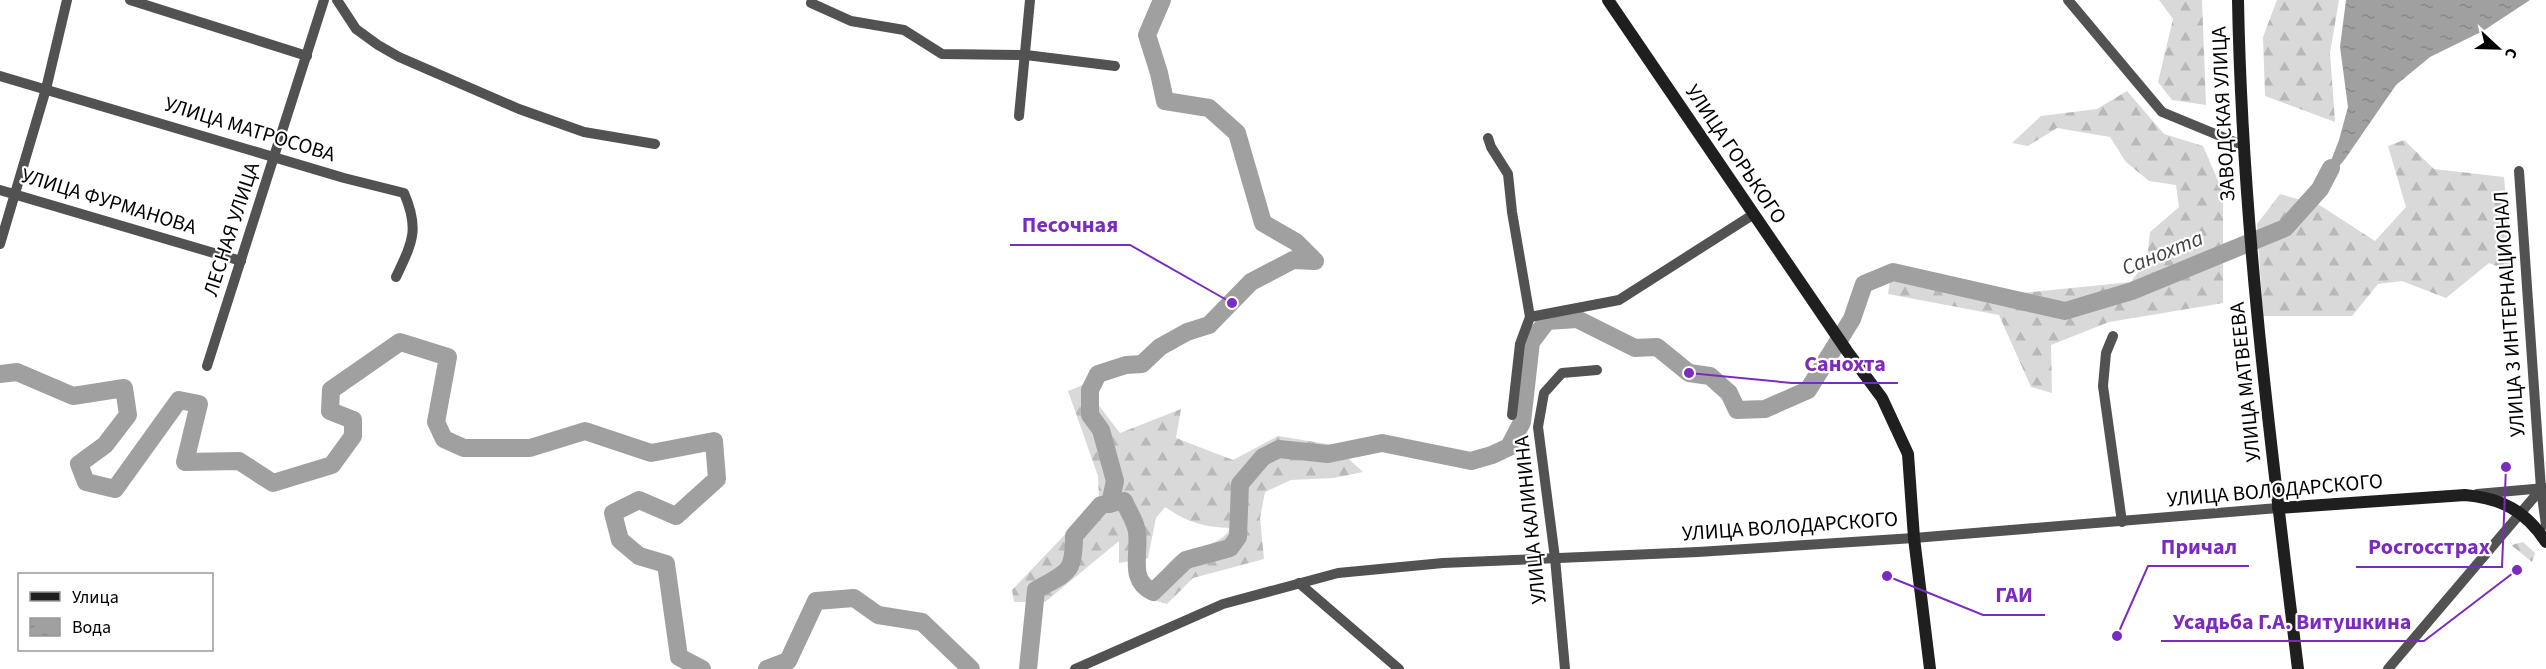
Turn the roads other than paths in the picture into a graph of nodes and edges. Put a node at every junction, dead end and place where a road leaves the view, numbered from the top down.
1 (67, 0) edge
2 (130, 0) edge
3 (324, 0) edge
4 (337, 0) edge
5 (1030, 0) edge
6 (1608, 0) edge
7 (2068, 0) edge
8 (2238, 0) edge
9 (812, 2) edge
10 (1026, 55) junction
11 (307, 56) junction
12 (1115, 66) dead end
13 (0, 76) edge
14 (46, 89) junction
15 (1018, 116) dead end
16 (1488, 138) dead end
17 (655, 144) dead end
18 (2242, 145) junction
19 (274, 158) junction
20 (2519, 171) dead end
21 (0, 190) edge
22 (15, 193) junction
23 (1754, 214) junction
24 (0, 244) edge
25 (241, 261) junction
26 (2253, 269) joint
27 (396, 277) dead end
28 (1530, 317) junction
29 (2113, 336) dead end
30 (207, 366) dead end
31 (1597, 370) dead end
32 (1512, 415) dead end
33 (2544, 489) edge
34 (2465, 495) junction
35 (2278, 508) junction
36 (2522, 513) junction
37 (2122, 522) junction
38 (2546, 525) edge
39 (1914, 538) junction
40 (2546, 542) edge
41 (1556, 558) junction
42 (1299, 583) junction
43 (1075, 669) edge
44 (1399, 669) edge
45 (1565, 669) edge
46 (1930, 669) edge
47 (2298, 669) edge
48 (2388, 669) edge

1 - 14 street
2 - 11 street
3 - 11 street, ЛЕСНАЯ УЛИЦА
4 - 17 street
5 - 10 street
6 - 23 street, УЛИЦА ГОРЬКОГО
7 - 18 street
8 - 18 street, ЗАВОДСКАЯ УЛИЦА
9 - 10 street
10 - 12 street
10 - 15 street
11 - 19 street, ЛЕСНАЯ УЛИЦА
13 - 14 street, УЛИЦА МАТРОСОВА
14 - 19 street, УЛИЦА МАТРОСОВА
14 - 22 street
16 - 28 street
18 - 26 street, ЗАВОДСКАЯ УЛИЦА
19 - 25 street, ЛЕСНАЯ УЛИЦА
19 - 27 street, УЛИЦА МАТРОСОВА
20 - 33 street, УЛИЦА 3 ИНТЕРНАЦИОНАЛ
21 - 22 street, УЛИЦА ФУРМАНОВА
22 - 24 street
22 - 25 street, УЛИЦА ФУРМАНОВА
23 - 28 street
23 - 39 street, УЛИЦА ГОРЬКОГО
25 - 30 street, ЛЕСНАЯ УЛИЦА
26 - 35 street, УЛИЦА МАТВЕЕВА
28 - 32 street
29 - 37 street
31 - 41 street, УЛИЦА КАЛИНИНА
33 - 34 street
33 - 36 street
33 - 38 street, УЛИЦА 3 ИНТЕРНАЦИОНАЛ
34 - 35 street, УЛИЦА ВОЛОДАРСКОГО
34 - 36 street, УЛИЦА ВОЛОДАРСКОГО
35 - 37 street, УЛИЦА ВОЛОДАРСКОГО
35 - 47 street, УЛИЦА МАТВЕЕВА
36 - 40 street
36 - 48 street
37 - 39 street, УЛИЦА ВОЛОДАРСКОГО
39 - 41 street, УЛИЦА ВОЛОДАРСКОГО
39 - 46 street, УЛИЦА ГОРЬКОГО
41 - 42 street, УЛИЦА ВОЛОДАРСКОГО
41 - 45 street, УЛИЦА КАЛИНИНА
42 - 43 street, УЛИЦА ВОЛОДАРСКОГО
42 - 44 street

